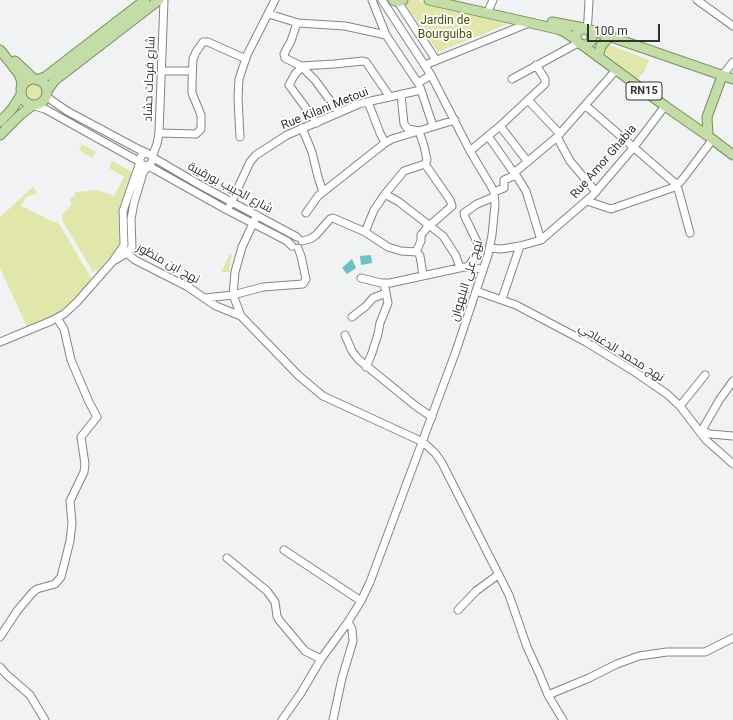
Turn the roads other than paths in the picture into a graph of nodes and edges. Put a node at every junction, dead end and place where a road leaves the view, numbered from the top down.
1 (145, 0) edge
2 (159, 0) edge
3 (164, 0) edge
4 (275, 0) edge
5 (372, 0) edge
6 (382, 0) edge
7 (396, 0) edge
8 (429, 0) edge
9 (455, 0) edge
10 (589, 0) edge
11 (697, 0) edge
12 (491, 4) edge
13 (268, 14) junction
14 (297, 23) junction
15 (530, 23) junction
16 (733, 26) edge
17 (586, 29) junction
18 (386, 35) junction
19 (609, 37) junction
20 (579, 42) junction
21 (0, 50) edge
22 (598, 57) junction
23 (246, 59) junction
24 (436, 60) junction
25 (733, 62) edge
26 (425, 65) junction
27 (536, 65) junction
28 (302, 66) junction
29 (616, 70) junction
30 (162, 71) junction
31 (192, 72) junction
32 (431, 75) junction
33 (722, 76) junction
34 (512, 79) dead end
35 (733, 79) edge
36 (36, 80) junction
37 (418, 83) junction
38 (421, 90) junction
39 (21, 93) junction
40 (47, 94) junction
41 (401, 95) junction
42 (390, 97) junction
43 (528, 100) junction
44 (368, 102) junction
45 (34, 105) junction
46 (585, 105) junction
47 (665, 106) junction
48 (339, 113) junction
49 (707, 116) junction
50 (455, 120) junction
51 (685, 121) junction
52 (0, 122) edge
53 (317, 123) junction
54 (433, 126) junction
55 (500, 126) junction
56 (97, 128) junction
57 (302, 128) junction
58 (419, 131) junction
59 (159, 133) junction
60 (0, 135) edge
61 (92, 136) junction
62 (488, 136) junction
63 (558, 136) junction
64 (240, 137) dead end
65 (711, 138) junction
66 (121, 140) junction
67 (385, 143) junction
68 (634, 147) junction
69 (116, 149) junction
70 (470, 152) junction
71 (150, 155) junction
72 (733, 155) edge
73 (140, 162) junction
74 (528, 162) junction
75 (425, 164) junction
76 (148, 166) junction
77 (515, 174) junction
78 (677, 185) junction
79 (323, 192) junction
80 (596, 192) junction
81 (385, 194) junction
82 (494, 194) junction
83 (587, 201) junction
84 (232, 202) junction
85 (227, 210) junction
86 (306, 213) dead end
87 (257, 215) junction
88 (252, 224) junction
89 (428, 225) junction
90 (365, 232) junction
91 (690, 233) dead end
92 (541, 240) junction
93 (298, 243) junction
94 (520, 246) junction
95 (490, 248) junction
96 (124, 251) junction
97 (416, 252) junction
98 (468, 267) junction
99 (460, 268) junction
100 (483, 270) junction
101 (423, 275) junction
102 (361, 278) dead end
103 (384, 283) junction
104 (476, 291) junction
105 (386, 293) junction
106 (233, 295) junction
107 (205, 298) junction
108 (502, 299) junction
109 (241, 316) junction
110 (352, 316) dead end
111 (57, 318) junction
112 (345, 335) dead end
113 (0, 342) edge
114 (366, 367) junction
115 (705, 375) dead end
116 (733, 381) edge
117 (680, 406) junction
118 (432, 417) junction
119 (700, 430) junction
120 (733, 436) edge
121 (423, 442) junction
122 (733, 464) edge
123 (284, 550) dead end
124 (227, 558) dead end
125 (498, 575) junction
126 (361, 601) junction
127 (458, 610) dead end
128 (348, 622) junction
129 (0, 637) edge
130 (733, 638) edge
131 (321, 660) junction
132 (0, 667) edge
133 (548, 695) junction
134 (45, 720) edge
135 (282, 720) edge
136 (333, 720) edge
137 (562, 720) edge

1 - 36 main road
2 - 40 main road
3 - 30 street, شارع فرحات حشاد
4 - 13 street
5 - 18 street
6 - 26 street
7 - 24 street
8 - 15 main road
9 - 12 main road
10 - 17 street
11 - 16 street
12 - 17 main road
13 - 14 street
13 - 23 street
14 - 18 street
14 - 28 street
15 - 20 main road
15 - 24 street
17 - 19 main road
17 - 20 main road
17 - 20 main road
18 - 37 street
19 - 22 main road
19 - 33 main road
20 - 22 main road, RN15
20 - 27 street
21 - 36 main road
21 - 39 main road
22 - 29 main road, RN15
23 - 31 street
23 - 64 street
24 - 26 street
25 - 33 street
26 - 32 street
27 - 34 street
27 - 43 street
28 - 42 street
28 - 48 street
28 - 53 street
29 - 46 street
29 - 47 main road, RN15
30 - 31 street
30 - 59 street, شارع فرحات حشاد
31 - 59 street
32 - 37 street
32 - 50 street
33 - 35 main road
33 - 49 main road
36 - 39 main road
36 - 40 main road
37 - 38 street
38 - 41 street, Rue Kilani Metoui
38 - 54 street
39 - 45 main road
39 - 52 main road
40 - 45 main road
40 - 56 street, شارع الحبيب بورقيبة
41 - 42 street, Rue Kilani Metoui
41 - 58 street
42 - 44 street, Rue Kilani Metoui
43 - 55 street
43 - 63 street
44 - 48 street, Rue Kilani Metoui
44 - 67 street
45 - 60 main road
45 - 61 street
46 - 63 street
46 - 68 street
47 - 51 main road, RN15
47 - 68 street, Rue Amor Ghabia
48 - 53 street, Rue Kilani Metoui
49 - 51 main road
49 - 65 main road
50 - 54 street
50 - 70 street
51 - 65 main road, RN15
53 - 57 street, Rue Kilani Metoui
54 - 58 street
55 - 62 street
55 - 74 street
56 - 61 street
56 - 66 street, شارع الحبيب بورقيبة
57 - 79 street
57 - 84 street, Rue Kilani Metoui
58 - 67 street
58 - 75 street
59 - 71 street, شارع فرحات حشاد
61 - 69 street
62 - 70 street
62 - 77 street
63 - 74 street
63 - 80 street
65 - 72 main road, RN15
65 - 78 street
66 - 69 street
66 - 71 street, شارع الحبيب بورقيبة
67 - 79 street
68 - 78 street
68 - 80 street, Rue Amor Ghabia
69 - 73 street
70 - 82 street
71 - 73 street
71 - 76 street
71 - 84 street, شارع الحبيب بورقيبة
73 - 76 street
73 - 96 street
74 - 77 street
75 - 81 street
75 - 89 street
76 - 85 street, شارع الحبيب بورقيبة
76 - 96 street
77 - 82 street
77 - 92 street
78 - 83 street
78 - 91 street
79 - 86 street
80 - 83 street, Rue Amor Ghabia
81 - 89 street
81 - 90 street
82 - 95 street, نهج علي البلهوان
82 - 98 street
83 - 92 street, Rue Amor Ghabia
84 - 85 street, Rue Kilani Metoui
84 - 87 street, شارع الحبيب بورقيبة
85 - 88 street, شارع الحبيب بورقيبة
87 - 88 street
87 - 93 street, شارع الحبيب بورقيبة
88 - 93 street, شارع الحبيب بورقيبة
88 - 106 street
89 - 97 street
89 - 99 street
90 - 93 street
90 - 97 street
92 - 94 street, Rue Amor Ghabia
93 - 106 street, نهج ابن منظور
94 - 95 street, Rue Amor Ghabia
94 - 108 street
95 - 100 street, نهج علي البلهوان
96 - 107 street, نهج ابن منظور
96 - 111 street
97 - 101 street
98 - 99 street
98 - 100 street
99 - 101 street
100 - 104 street, نهج علي البلهوان
101 - 103 street
102 - 103 street
103 - 105 street
104 - 108 street, نهج محمد الدغباجي
104 - 118 street, نهج علي البلهوان
105 - 110 street
105 - 114 street
106 - 107 street, نهج ابن منظور
106 - 109 street
107 - 109 street, نهج ابن منظور
108 - 117 street, نهج محمد الدغباجي
109 - 121 street
111 - 113 street
111 - 129 street
112 - 114 street
114 - 118 street
115 - 117 street
116 - 119 street
117 - 119 street, نهج محمد الدغباجي
118 - 121 street, نهج علي البلهوان
119 - 120 street
119 - 122 street, نهج محمد الدغباجي
121 - 125 street
121 - 126 street, نهج علي البلهوان
123 - 126 street
124 - 131 street
125 - 127 street
125 - 133 street
126 - 128 street, نهج علي البلهوان
128 - 131 street, نهج علي البلهوان
128 - 136 street
130 - 133 street
131 - 135 street, نهج علي البلهوان
132 - 134 street
133 - 137 street

